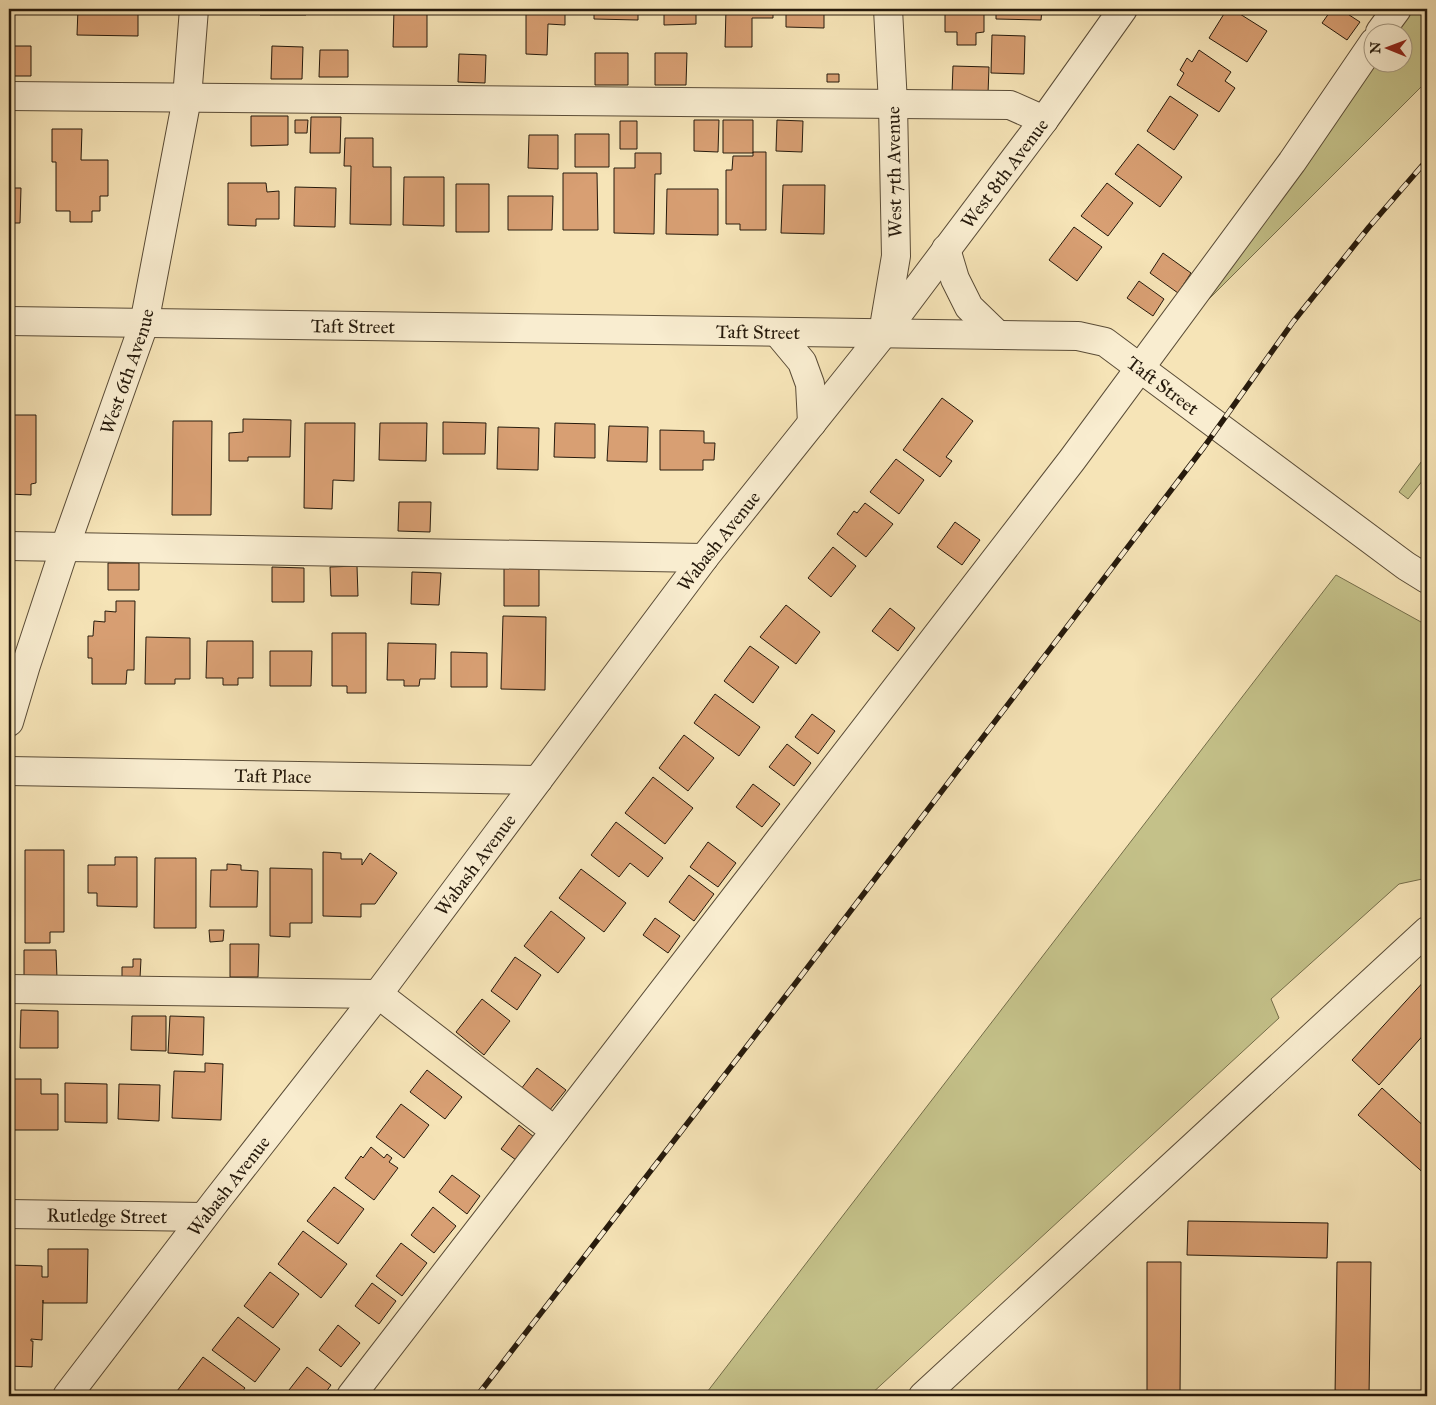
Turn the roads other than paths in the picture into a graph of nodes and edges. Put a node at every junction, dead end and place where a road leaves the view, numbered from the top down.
1 (194, 9) edge
2 (888, 9) edge
3 (1122, 9) edge
4 (1396, 9) edge
5 (1387, 22) edge
6 (1364, 57) edge
7 (9, 96) edge
8 (187, 98) junction
9 (893, 104) junction
10 (1044, 120) junction
11 (946, 249) junction
12 (9, 321) edge
13 (144, 324) junction
14 (777, 332) junction
15 (883, 334) junction
16 (998, 335) junction
17 (1140, 367) junction
18 (812, 423) junction
19 (9, 546) edge
20 (65, 547) junction
21 (704, 558) junction
22 (1427, 579) edge
23 (9, 722) edge
24 (9, 772) edge
25 (538, 780) junction
26 (1427, 931) edge
27 (9, 989) edge
28 (378, 994) junction
29 (556, 1132) junction
30 (9, 1214) edge
31 (203, 1217) junction
32 (67, 1396) edge
33 (351, 1396) edge
34 (923, 1396) edge

1 - 8 street, West 6th Avenue
2 - 9 street, West 7th Avenue
3 - 10 street, West 8th Avenue
4 - 5 street
6 - 17 street
7 - 8 street
8 - 9 street
8 - 13 street, West 6th Avenue
9 - 10 street
9 - 15 street, West 7th Avenue
10 - 11 street, West 8th Avenue
11 - 15 street, West 8th Avenue
11 - 16 street
12 - 13 street, Taft Street
13 - 14 street, Taft Street
13 - 20 street, West 6th Avenue
14 - 15 street, Taft Street
14 - 18 street
15 - 16 street, Taft Street
15 - 18 street, Wabash Avenue
16 - 17 street, Taft Street
17 - 22 street, Taft Street
17 - 29 street
18 - 21 street, Wabash Avenue
19 - 20 street
20 - 21 street
20 - 23 street, West 6th Avenue
21 - 25 street, Wabash Avenue
24 - 25 street, Taft Place
25 - 28 street, Wabash Avenue
26 - 34 street
27 - 28 street
28 - 29 street
28 - 31 street, Wabash Avenue
29 - 33 street
30 - 31 street, Rutledge Street
31 - 32 street, Wabash Avenue

